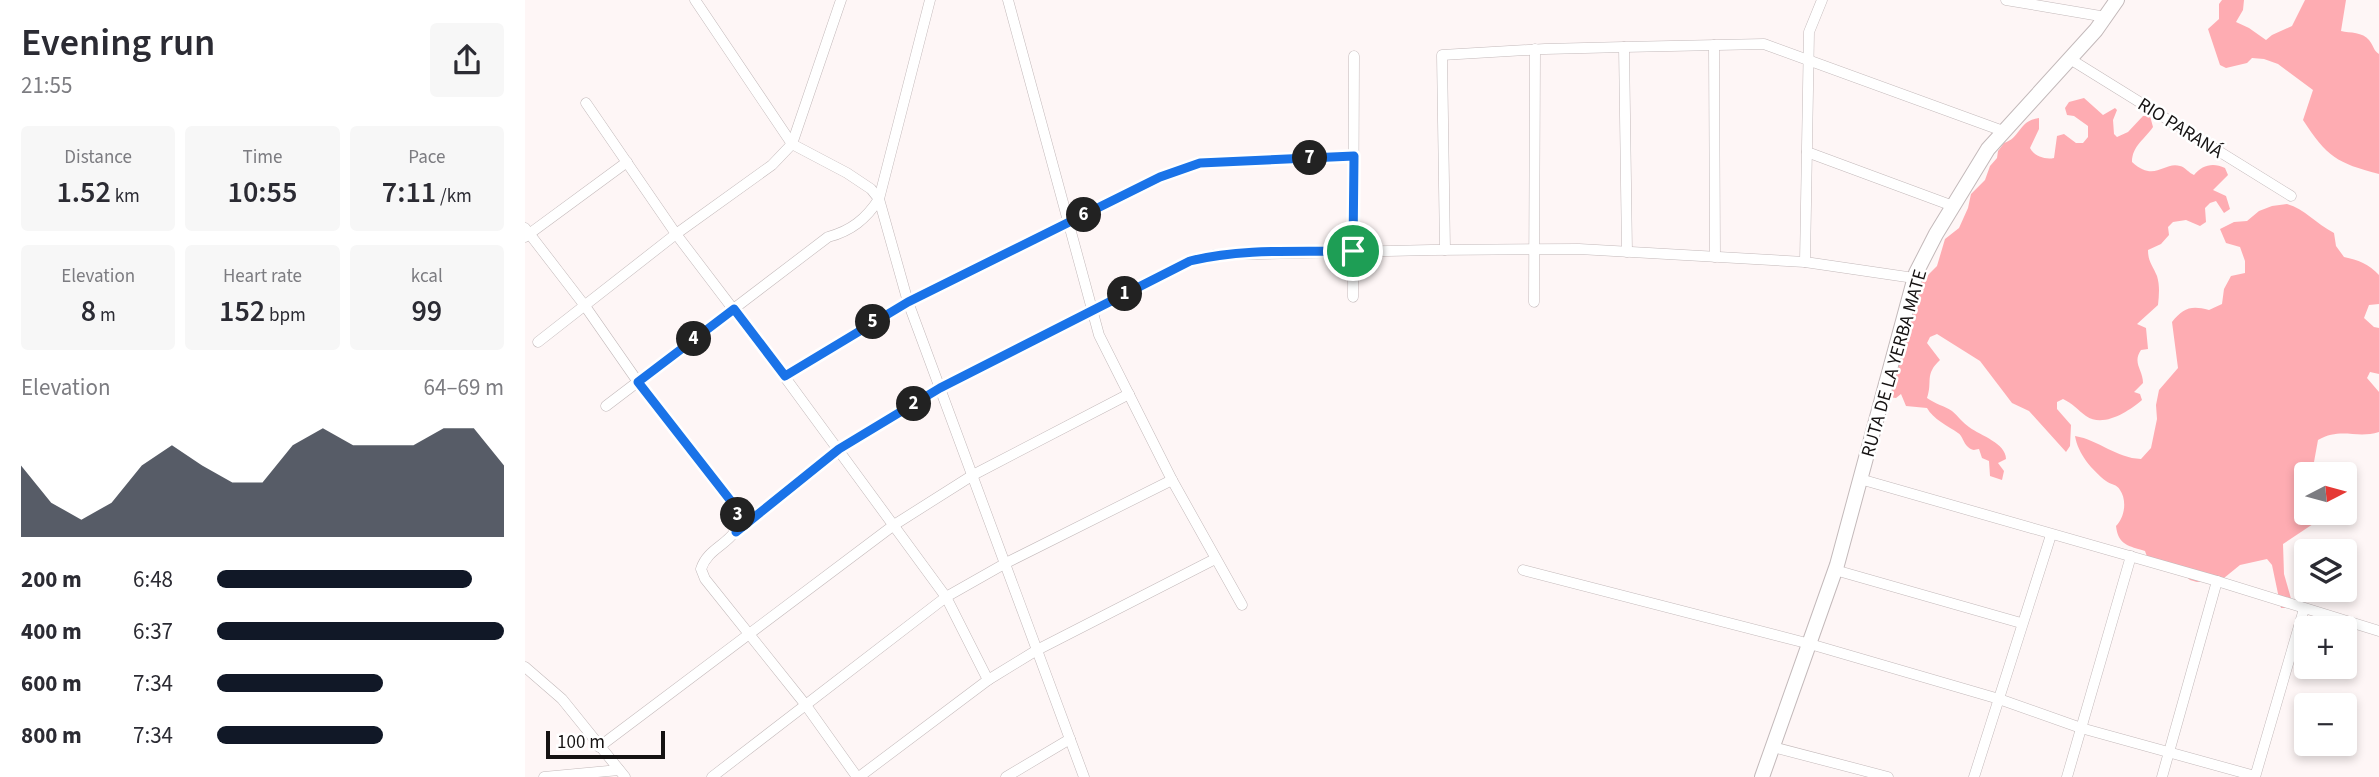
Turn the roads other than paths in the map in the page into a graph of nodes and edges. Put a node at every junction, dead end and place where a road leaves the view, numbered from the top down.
1 (695, 0) edge
2 (841, 0) edge
3 (930, 0) edge
4 (1008, 0) edge
5 (1822, 0) edge
6 (2006, 0) edge
7 (2117, 0) edge
8 (2106, 18) junction
9 (1714, 45) junction
10 (1624, 47) junction
11 (1535, 49) junction
12 (1354, 56) dead end
13 (1808, 59) junction
14 (2070, 59) junction
15 (586, 103) dead end
16 (2003, 131) junction
17 (792, 144) junction
18 (1807, 152) junction
19 (1354, 156) junction
20 (627, 162) junction
21 (2291, 196) dead end
22 (879, 199) junction
23 (1953, 206) junction
24 (1070, 222) junction
25 (527, 233) edge
26 (677, 234) junction
27 (1534, 249) junction
28 (1445, 250) junction
29 (1353, 251) junction
30 (1627, 252) junction
31 (1715, 257) junction
32 (1805, 262) junction
33 (1914, 278) junction
34 (1353, 296) dead end
35 (908, 302) junction
36 (1534, 302) dead end
37 (585, 306) junction
38 (734, 309) junction
39 (1092, 310) junction
40 (538, 342) dead end
41 (785, 376) junction
42 (638, 382) junction
43 (940, 388) junction
44 (1129, 394) junction
45 (606, 406) dead end
46 (839, 449) junction
47 (973, 475) junction
48 (1860, 479) junction
49 (1172, 480) junction
50 (894, 525) junction
51 (736, 532) junction
52 (2051, 534) junction
53 (2131, 556) junction
54 (1215, 559) junction
55 (1006, 563) junction
56 (1523, 570) dead end
57 (1835, 570) junction
58 (2217, 581) junction
59 (946, 597) junction
60 (1242, 605) dead end
61 (2304, 609) junction
62 (2021, 623) junction
63 (2379, 631) edge
64 (749, 635) junction
65 (1810, 644) junction
66 (1037, 650) junction
67 (525, 667) edge
68 (988, 680) junction
69 (1999, 699) junction
70 (805, 704) junction
71 (2081, 728) junction
72 (1070, 739) junction
73 (599, 747) junction
74 (1773, 747) junction
75 (2168, 753) junction
76 (622, 774) edge
77 (544, 777) edge
78 (712, 777) edge
79 (858, 777) edge
80 (1006, 777) edge
81 (1084, 777) edge
82 (1762, 777) edge
83 (1888, 777) edge
84 (1974, 777) edge
85 (2067, 777) edge
86 (2162, 777) edge
87 (2255, 777) edge

1 - 17 street
2 - 17 street
3 - 22 street
4 - 24 street
5 - 13 street
6 - 8 street
7 - 8 main road, RUTA DE LA YERBA MATE
8 - 14 main road, RUTA DE LA YERBA MATE
9 - 10 street
9 - 13 street
9 - 31 street
10 - 11 street
10 - 30 street
11 - 27 street
11 - 28 street
12 - 19 street
13 - 16 street
13 - 18 street
14 - 16 main road, RUTA DE LA YERBA MATE
14 - 21 street, RIO PARANÁ
15 - 20 street
16 - 23 main road, RUTA DE LA YERBA MATE
17 - 22 street
17 - 26 street
18 - 23 street
18 - 32 street
19 - 24 street
19 - 29 street
20 - 25 street
20 - 26 street
22 - 35 street
22 - 38 street
23 - 33 main road, RUTA DE LA YERBA MATE
24 - 35 street
24 - 39 street
25 - 37 street
26 - 37 street
26 - 38 street
27 - 28 street
27 - 30 street
27 - 36 street
28 - 29 street
29 - 34 street
29 - 39 street
30 - 31 street
31 - 32 street
32 - 33 street
33 - 48 main road, RUTA DE LA YERBA MATE
35 - 41 street
35 - 43 street
37 - 40 street
37 - 42 street
38 - 41 street
38 - 42 street
39 - 43 street
39 - 44 street
41 - 46 street
42 - 45 street
42 - 51 street
43 - 46 street
43 - 47 street
44 - 47 street
44 - 49 street
46 - 50 street
46 - 51 street
47 - 50 street
47 - 55 street
48 - 52 street
48 - 57 main road, RUTA DE LA YERBA MATE
49 - 54 street
49 - 55 street
50 - 59 street
50 - 64 street
51 - 64 street
52 - 53 street
52 - 62 street
53 - 58 street
53 - 71 street
54 - 60 street
54 - 66 street
55 - 59 street
55 - 66 street
56 - 65 street
57 - 62 street
57 - 65 main road, RUTA DE LA YERBA MATE
58 - 61 street
58 - 75 street
59 - 68 street
59 - 70 street
61 - 63 street
61 - 87 street
62 - 69 street
64 - 70 street
64 - 73 street
65 - 69 street
65 - 74 main road, RUTA DE LA YERBA MATE
66 - 68 street
66 - 72 street
67 - 73 street
68 - 79 street
69 - 71 street
69 - 84 street
70 - 78 street
70 - 79 street
71 - 75 street
71 - 85 street
72 - 80 street
72 - 81 street
73 - 76 street
74 - 82 main road, RUTA DE LA YERBA MATE
74 - 83 street
75 - 86 street
75 - 87 street
76 - 77 street

